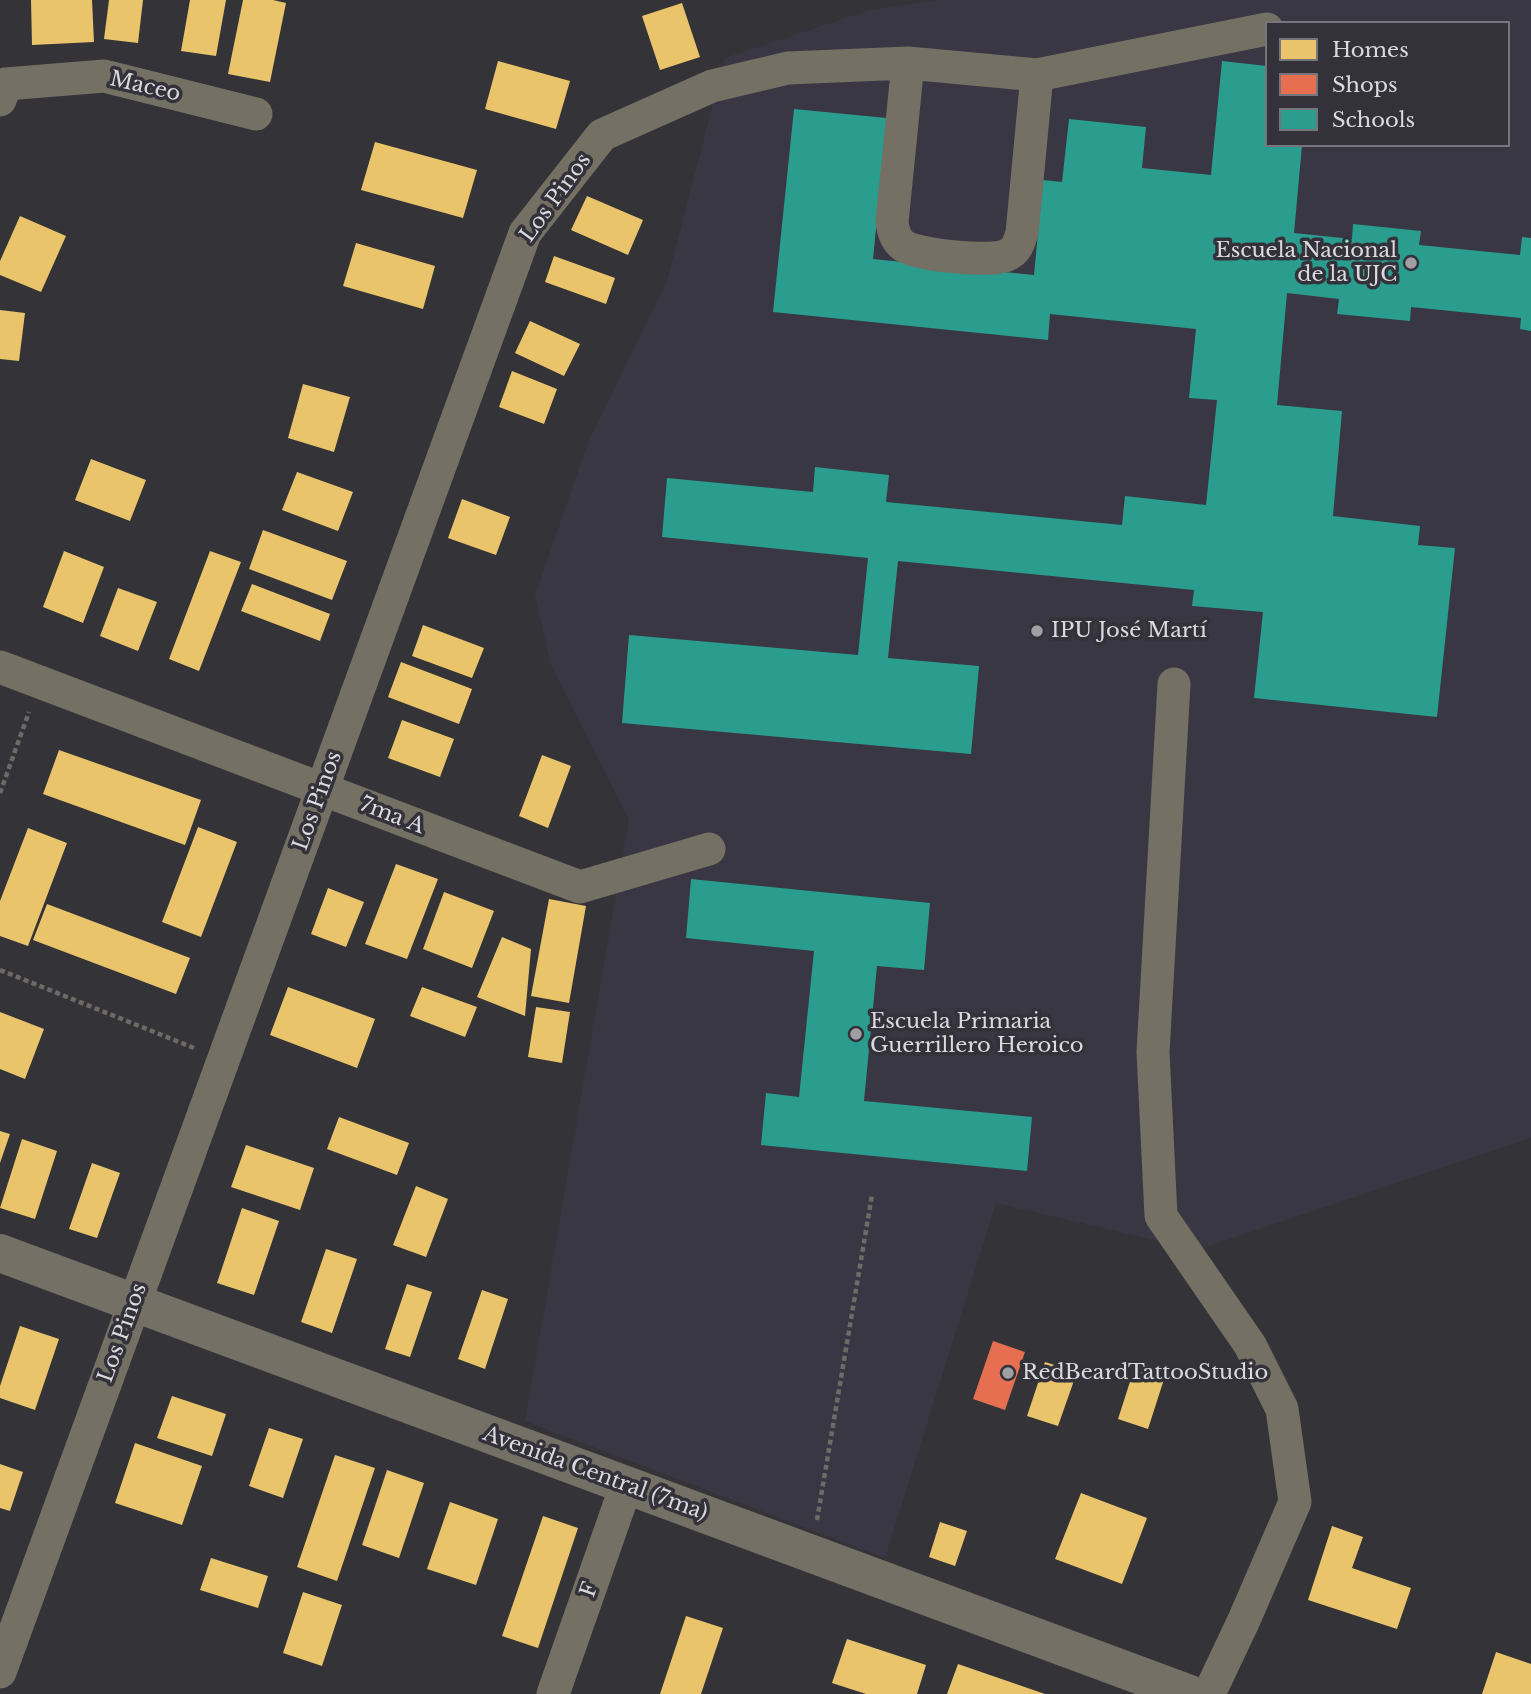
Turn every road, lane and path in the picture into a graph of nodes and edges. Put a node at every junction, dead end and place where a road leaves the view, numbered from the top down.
1 (1265, 29) edge
2 (908, 63) junction
3 (1037, 75) junction
4 (0, 100) edge
5 (256, 114) dead end
6 (0, 667) edge
7 (40, 681) junction
8 (1174, 684) dead end
9 (323, 789) junction
10 (0, 793) edge
11 (709, 849) dead end
12 (0, 970) edge
13 (222, 1060) junction
14 (872, 1195) dead end
15 (0, 1252) edge
16 (134, 1302) junction
17 (626, 1486) junction
18 (811, 1555) junction
19 (0, 1672) edge
20 (553, 1694) edge
21 (1190, 1694) edge
22 (1209, 1694) edge

1 - 3 street, Los Pinos
2 - 3 street, Los Pinos
2 - 3 street
2 - 9 street, Los Pinos
4 - 5 street, Maceo
6 - 7 street, 7ma A
7 - 9 street, 7ma A
7 - 10 path
8 - 22 street
9 - 11 street, 7ma A
9 - 13 street, Los Pinos
12 - 13 path
13 - 16 street, Los Pinos
14 - 18 path
15 - 16 main road, Avenida Central (7ma)
16 - 17 main road, Avenida Central (7ma)
16 - 19 street, Los Pinos
17 - 18 main road, Avenida Central (7ma)
17 - 20 street, F
18 - 21 main road, Avenida Central (7ma)

